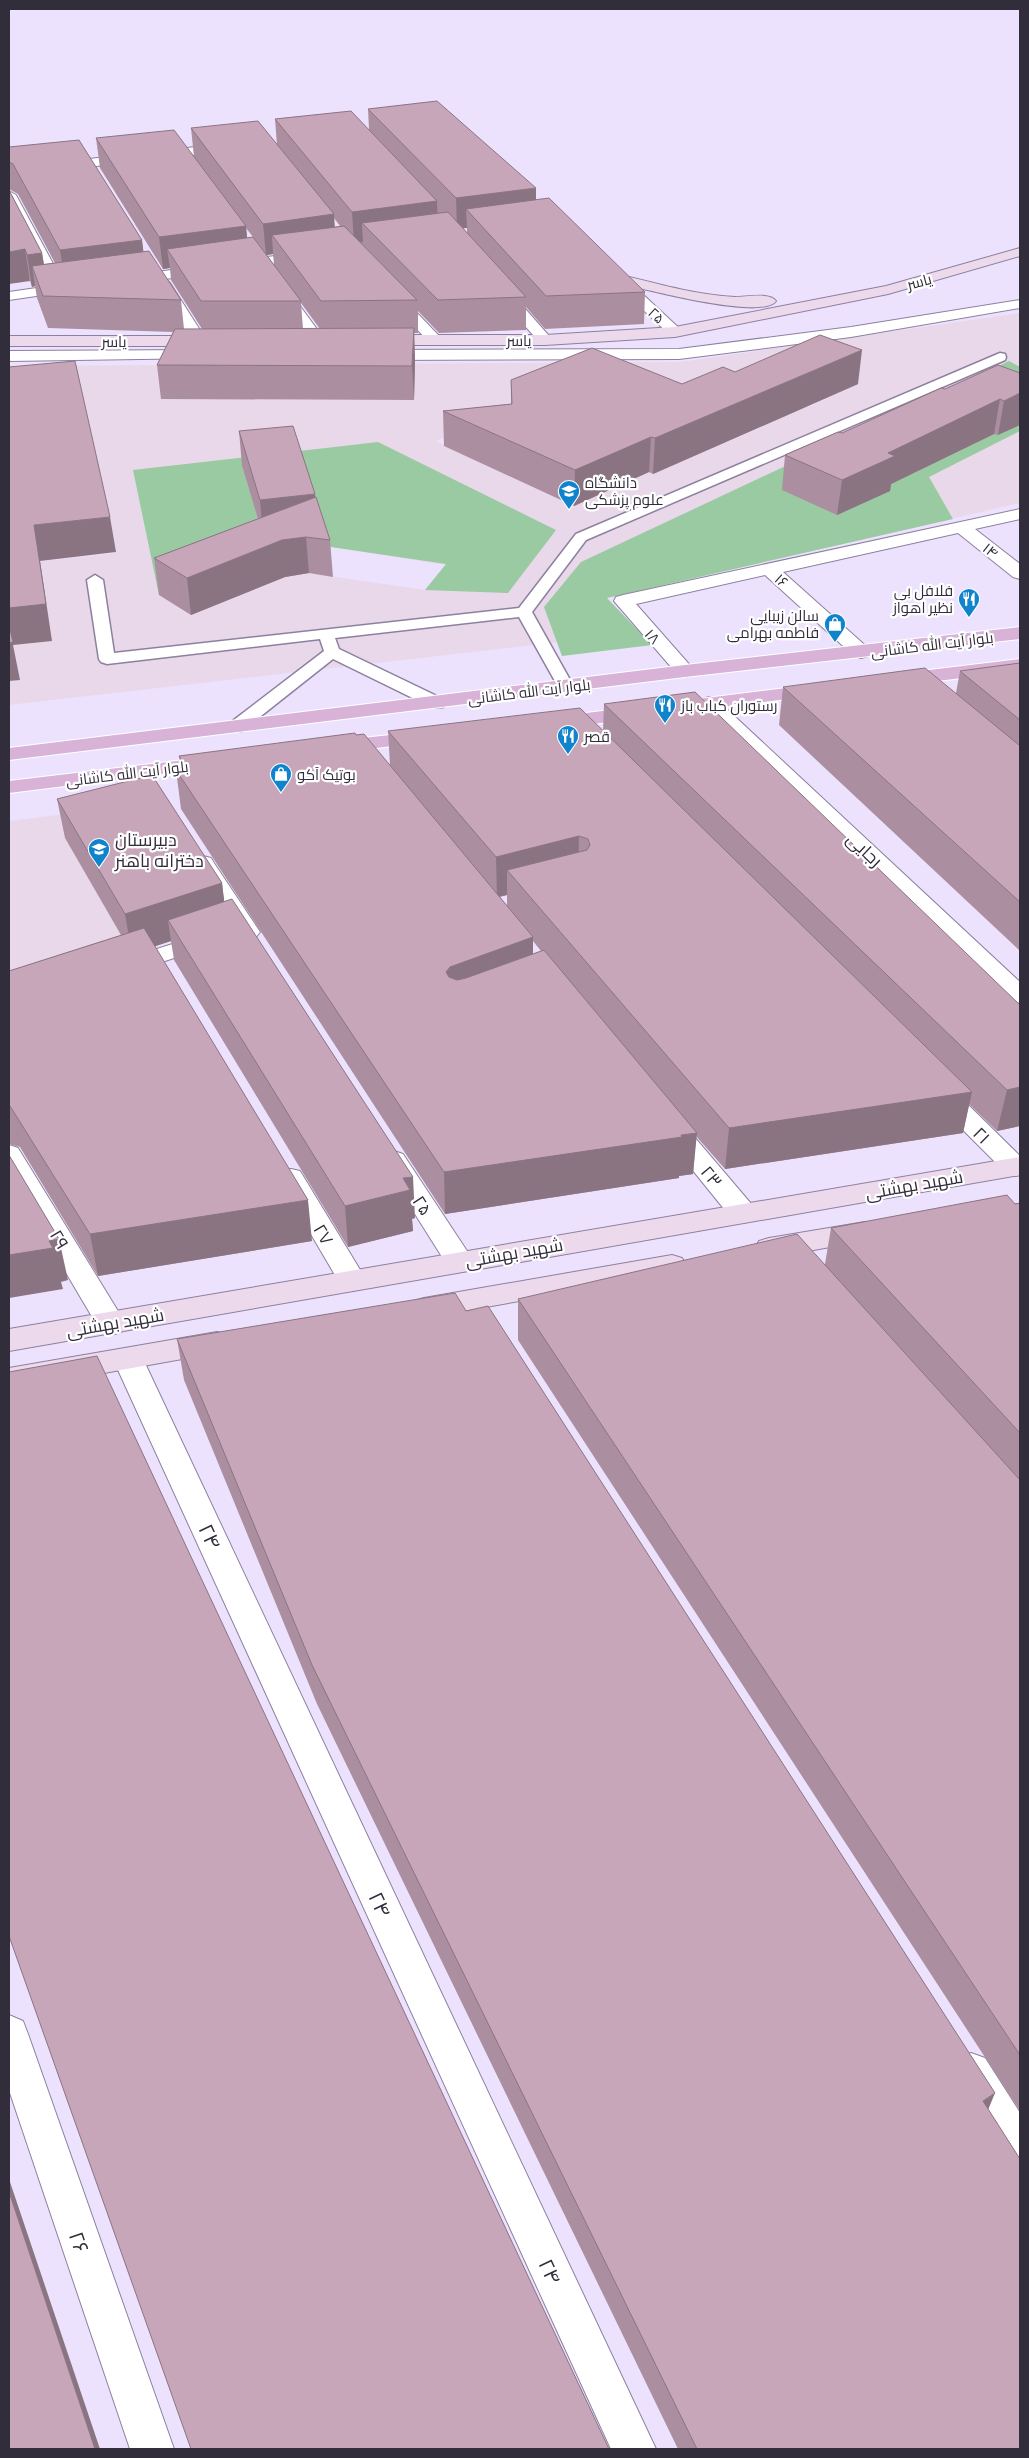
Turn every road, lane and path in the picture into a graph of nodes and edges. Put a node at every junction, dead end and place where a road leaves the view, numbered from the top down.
1 (247, 146) edge
2 (182, 153) junction
3 (88, 163) junction
4 (194, 168) edge
5 (9, 172) edge
6 (98, 179) edge
7 (9, 195) edge
8 (249, 246) edge
9 (330, 252) edge
10 (1020, 252) edge
11 (148, 260) edge
12 (260, 262) junction
13 (603, 265) edge
14 (158, 276) junction
15 (617, 278) junction
16 (492, 280) edge
17 (108, 282) edge
18 (88, 285) edge
19 (383, 285) edge
20 (59, 289) junction
21 (888, 290) junction
22 (9, 296) edge
23 (1020, 304) edge
24 (674, 332) junction
25 (316, 339) junction
26 (297, 340) edge
27 (336, 340) edge
28 (545, 340) junction
29 (9, 341) edge
30 (200, 341) junction
31 (436, 341) junction
32 (216, 348) joint
33 (364, 348) joint
34 (9, 356) edge
35 (1000, 357) dead end
36 (1020, 514) edge
37 (961, 527) junction
38 (769, 569) junction
39 (1020, 573) edge
40 (95, 580) dead end
41 (524, 612) junction
42 (1020, 633) edge
43 (326, 634) junction
44 (332, 652) junction
45 (861, 652) junction
46 (1020, 665) edge
47 (685, 671) junction
48 (902, 679) junction
49 (873, 683) edge
50 (566, 687) junction
51 (834, 688) edge
52 (924, 698) edge
53 (437, 703) junction
54 (709, 703) junction
55 (567, 721) junction
56 (539, 724) edge
57 (236, 727) junction
58 (443, 735) edge
59 (588, 742) edge
60 (356, 745) junction
61 (318, 750) edge
62 (9, 754) edge
63 (240, 759) edge
64 (376, 768) edge
65 (143, 771) junction
66 (9, 787) edge
67 (159, 795) edge
68 (191, 845) edge
69 (245, 927) junction
70 (261, 952) edge
71 (101, 974) edge
72 (1020, 994) edge
73 (924, 1076) edge
74 (655, 1107) edge
75 (384, 1144) edge
76 (9, 1154) edge
77 (280, 1160) edge
78 (1017, 1166) edge
79 (742, 1213) junction
80 (893, 1227) edge
81 (786, 1246) junction
82 (747, 1252) edge
83 (698, 1260) edge
84 (459, 1261) junction
85 (805, 1268) edge
86 (352, 1280) junction
87 (475, 1299) junction
88 (398, 1312) edge
89 (112, 1324) junction
90 (494, 1328) edge
91 (244, 1339) edge
92 (9, 1340) edge
93 (128, 1358) junction
94 (9, 1379) edge
95 (9, 2034) edge
96 (956, 2048) edge
97 (1020, 2149) edge
98 (152, 2449) edge
99 (634, 2449) edge

1 - 2 street
2 - 3 street
2 - 4 street
3 - 5 street
3 - 6 street
7 - 20 street
8 - 12 street
9 - 12 street
10 - 21 main road, یاسر
11 - 14 street
12 - 14 street
12 - 25 street
13 - 15 street, ۲۵
14 - 17 street
14 - 30 street
15 - 21 main road
15 - 24 street, ۲۵
16 - 28 street
18 - 20 street
19 - 31 street
20 - 22 street
21 - 24 main road, یاسر
23 - 33 street
24 - 28 main road, یاسر
25 - 26 main road
25 - 27 main road
28 - 31 main road, یاسر
29 - 30 main road, یاسر
30 - 32 main road, یاسر
31 - 33 main road, یاسر
32 - 34 street
35 - 41 lane
36 - 37 street
37 - 38 street
37 - 39 street, ۱۴
38 - 45 street, ۱۶
38 - 47 street, ۱۸
40 - 43 lane
41 - 43 lane
41 - 50 lane
42 - 45 main road, بلوار آیت الله کاشانی
43 - 44 lane
44 - 53 lane
44 - 57 lane
45 - 47 main road, بلوار آیت الله کاشانی
46 - 48 main road, بلوار آیت الله کاشانی
47 - 50 main road, بلوار آیت الله کاشانی
48 - 49 main road, بلوار آیت الله کاشانی
48 - 52 street
50 - 53 main road, بلوار آیت الله کاشانی
51 - 54 main road, بلوار آیت الله کاشانی
53 - 57 main road, بلوار آیت الله کاشانی
54 - 55 main road, بلوار آیت الله کاشانی
54 - 72 street, رجایی
55 - 56 main road, بلوار آیت الله کاشانی
55 - 59 street
57 - 62 main road, بلوار آیت الله کاشانی
58 - 60 main road
60 - 61 main road
60 - 64 street
63 - 65 main road, بلوار آیت الله کاشانی
65 - 66 main road, بلوار آیت الله کاشانی
65 - 67 street
68 - 69 street
69 - 70 street
69 - 71 street
73 - 78 street, ۲۱
74 - 79 street, ۲۳
75 - 84 street, ۲۵
76 - 89 street, ۲۹
77 - 86 street, ۲۷
78 - 79 main road, شهید بهشتی
79 - 84 main road, شهید بهشتی
80 - 81 main road
81 - 82 main road
81 - 85 street
83 - 87 main road
84 - 86 main road, شهید بهشتی
86 - 89 main road, شهید بهشتی
87 - 88 main road
87 - 90 street
89 - 92 main road, شهید بهشتی
91 - 93 main road
93 - 94 main road
93 - 99 street, ۲۴
95 - 98 street, ۲۶
96 - 97 street

